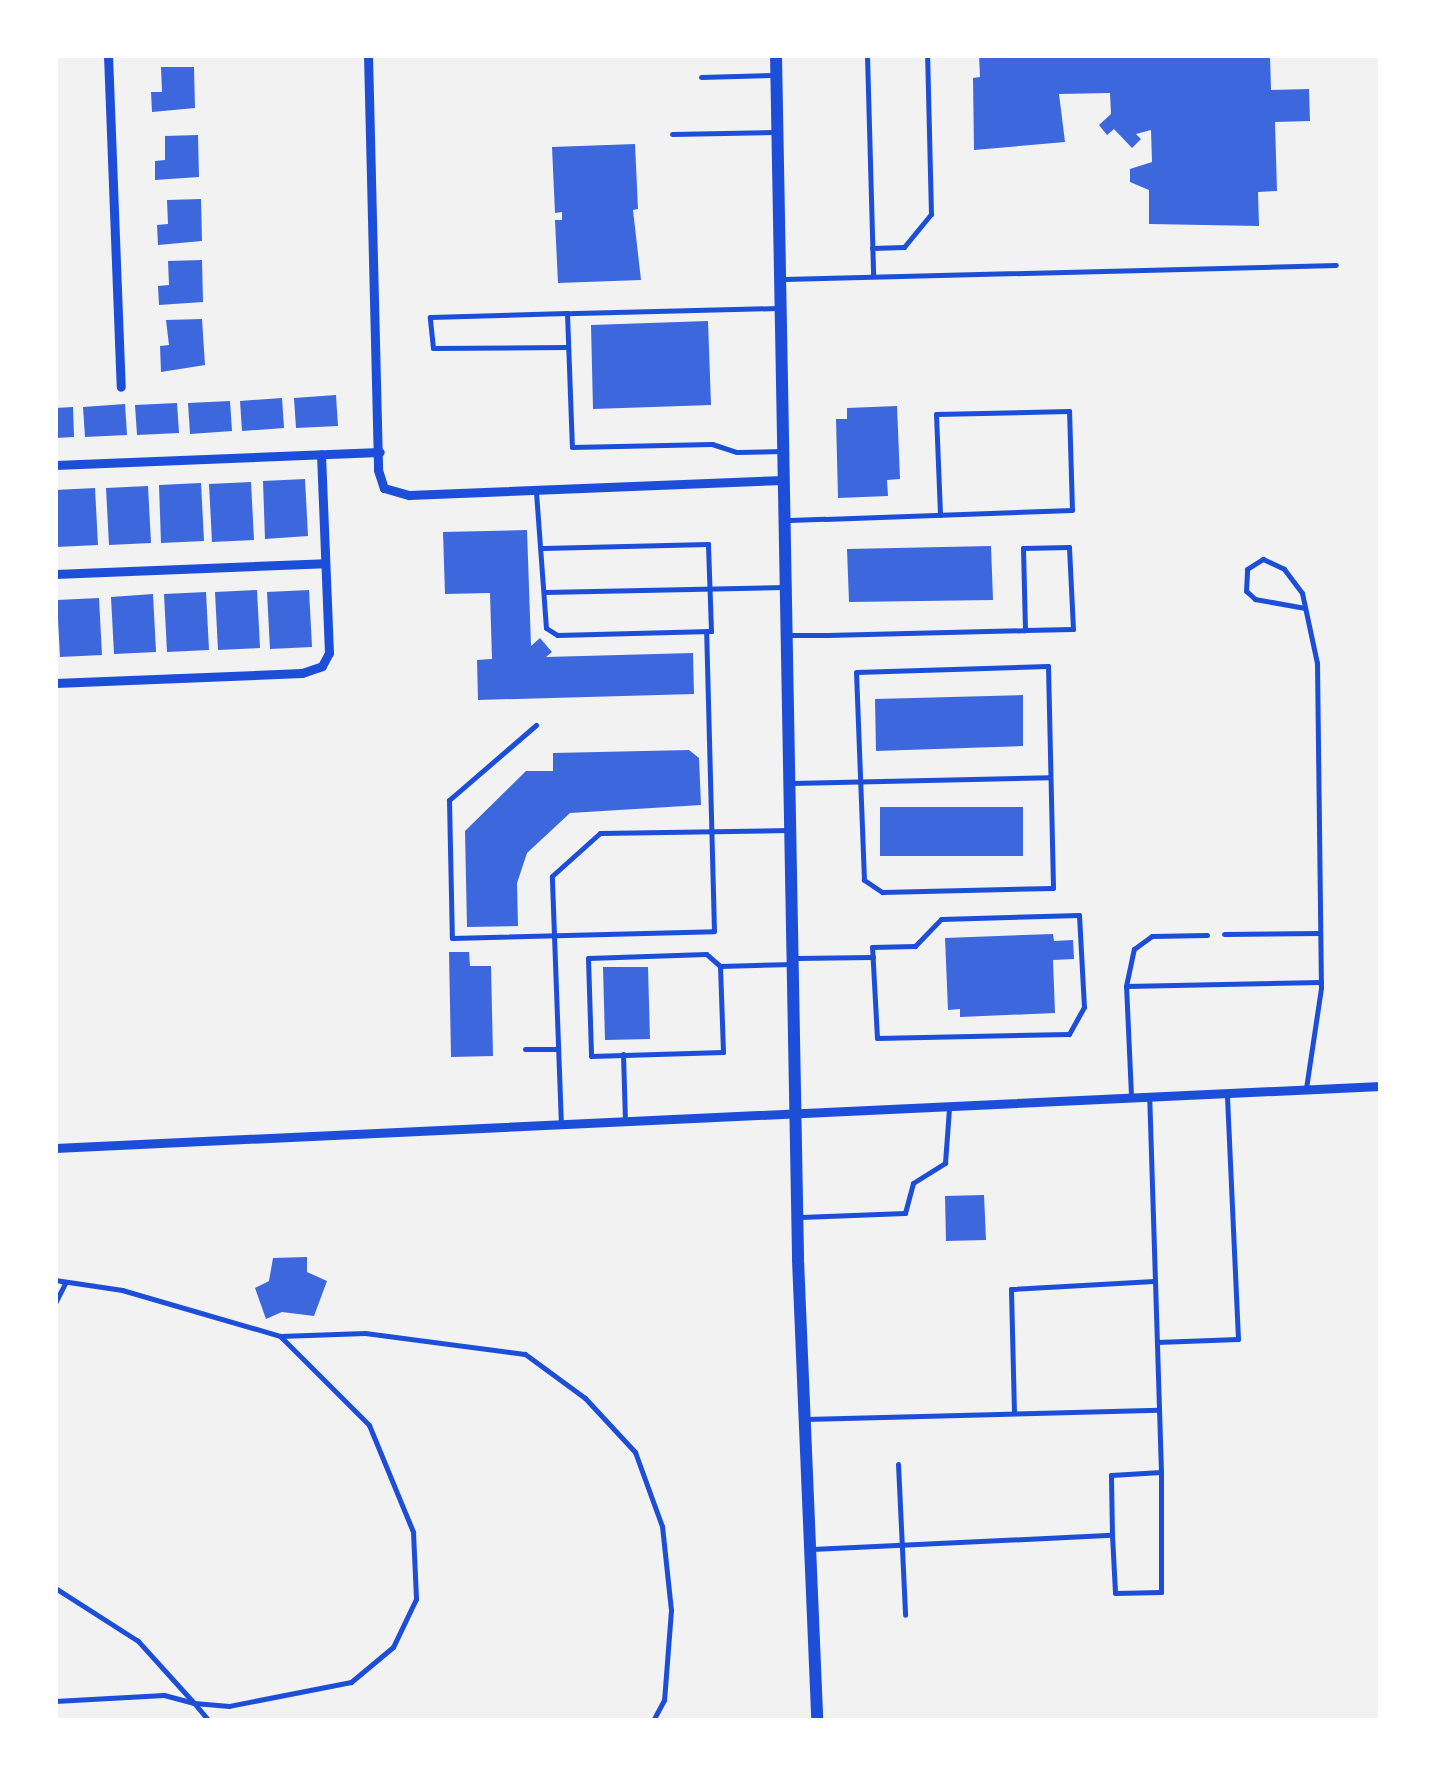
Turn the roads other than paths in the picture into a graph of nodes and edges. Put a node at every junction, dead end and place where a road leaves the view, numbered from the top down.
1 (108, 55) edge
2 (368, 55) edge
3 (776, 55) edge
4 (867, 55) edge
5 (926, 55) edge
6 (776, 75) junction
7 (701, 77) dead end
8 (778, 132) junction
9 (672, 134) dead end
10 (872, 248) junction
11 (1336, 265) dead end
12 (872, 276) junction
13 (780, 279) junction
14 (781, 308) junction
15 (567, 313) junction
16 (568, 347) junction
17 (121, 387) dead end
18 (784, 451) junction
19 (380, 452) junction
20 (321, 454) junction
21 (55, 464) edge
22 (784, 480) junction
23 (536, 489) junction
24 (940, 515) junction
25 (786, 520) junction
26 (543, 548) junction
27 (325, 563) junction
28 (55, 574) edge
29 (787, 586) junction
30 (710, 588) junction
31 (545, 592) junction
32 (1305, 608) junction
33 (1025, 630) junction
34 (706, 631) junction
35 (788, 636) junction
36 (55, 683) edge
37 (536, 725) dead end
38 (1050, 777) junction
39 (860, 781) junction
40 (792, 783) junction
41 (712, 830) junction
42 (793, 830) junction
43 (1320, 933) junction
44 (1224, 934) dead end
45 (1206, 935) dead end
46 (554, 937) junction
47 (873, 957) junction
48 (796, 961) junction
49 (720, 966) junction
50 (1321, 982) junction
51 (1126, 986) junction
52 (525, 1049) dead end
53 (558, 1049) junction
54 (623, 1054) junction
55 (1381, 1086) edge
56 (1306, 1088) junction
57 (1228, 1091) junction
58 (1148, 1094) junction
59 (1130, 1095) junction
60 (949, 1103) junction
61 (797, 1110) junction
62 (625, 1123) junction
63 (561, 1126) junction
64 (55, 1148) edge
65 (798, 1217) junction
66 (55, 1280) edge
67 (1155, 1281) junction
68 (65, 1283) junction
69 (55, 1303) edge
70 (280, 1336) junction
71 (1157, 1342) junction
72 (1159, 1410) junction
73 (1014, 1413) junction
74 (803, 1418) junction
75 (898, 1464) dead end
76 (1161, 1472) junction
77 (1112, 1535) junction
78 (902, 1543) junction
79 (812, 1549) junction
80 (55, 1588) edge
81 (905, 1615) dead end
82 (55, 1701) edge
83 (194, 1703) junction
84 (210, 1721) edge
85 (654, 1721) edge
86 (817, 1721) edge

1 - 17 street
2 - 19 street
3 - 6 main road
4 - 10 lane
5 - 10 lane
6 - 7 lane
6 - 8 main road
8 - 9 lane
8 - 13 main road
10 - 12 lane
11 - 12 lane
12 - 13 lane
13 - 14 main road
14 - 15 lane
14 - 18 main road
15 - 16 lane
15 - 16 lane
16 - 18 lane
18 - 22 main road
19 - 20 street
19 - 23 street
20 - 21 street
20 - 27 street
22 - 23 street
22 - 25 main road
23 - 26 lane
24 - 24 lane
24 - 25 lane
25 - 29 main road
26 - 30 lane
26 - 31 lane
27 - 28 street
27 - 36 street
29 - 30 lane
29 - 35 main road
30 - 31 lane
30 - 34 lane
31 - 34 lane
32 - 32 lane
32 - 43 lane
33 - 33 lane
33 - 35 lane
34 - 41 lane
35 - 40 main road
37 - 46 lane
38 - 39 lane
38 - 39 lane
38 - 39 lane
39 - 40 lane
40 - 42 main road
41 - 42 lane
41 - 46 lane
41 - 46 lane
42 - 48 main road
43 - 44 lane
43 - 50 lane
45 - 51 lane
46 - 53 lane
47 - 47 lane
47 - 48 lane
48 - 49 lane
48 - 61 main road
49 - 54 lane
49 - 54 lane
50 - 51 lane
50 - 56 lane
51 - 59 lane
52 - 53 lane
53 - 63 lane
54 - 62 lane
55 - 56 street
56 - 57 street
57 - 58 street
57 - 71 lane
58 - 59 street
58 - 67 lane
59 - 60 street
60 - 61 street
60 - 65 lane
61 - 62 street
61 - 65 main road
62 - 63 street
63 - 64 street
65 - 74 main road
66 - 68 lane
67 - 71 lane
67 - 73 lane
68 - 69 lane
68 - 70 lane
70 - 83 lane
70 - 85 lane
71 - 72 lane
72 - 73 lane
72 - 76 lane
73 - 74 lane
74 - 79 main road
75 - 78 lane
76 - 77 lane
76 - 77 lane
77 - 78 lane
78 - 79 lane
78 - 81 lane
79 - 86 main road
80 - 83 lane
82 - 83 lane
83 - 84 lane

